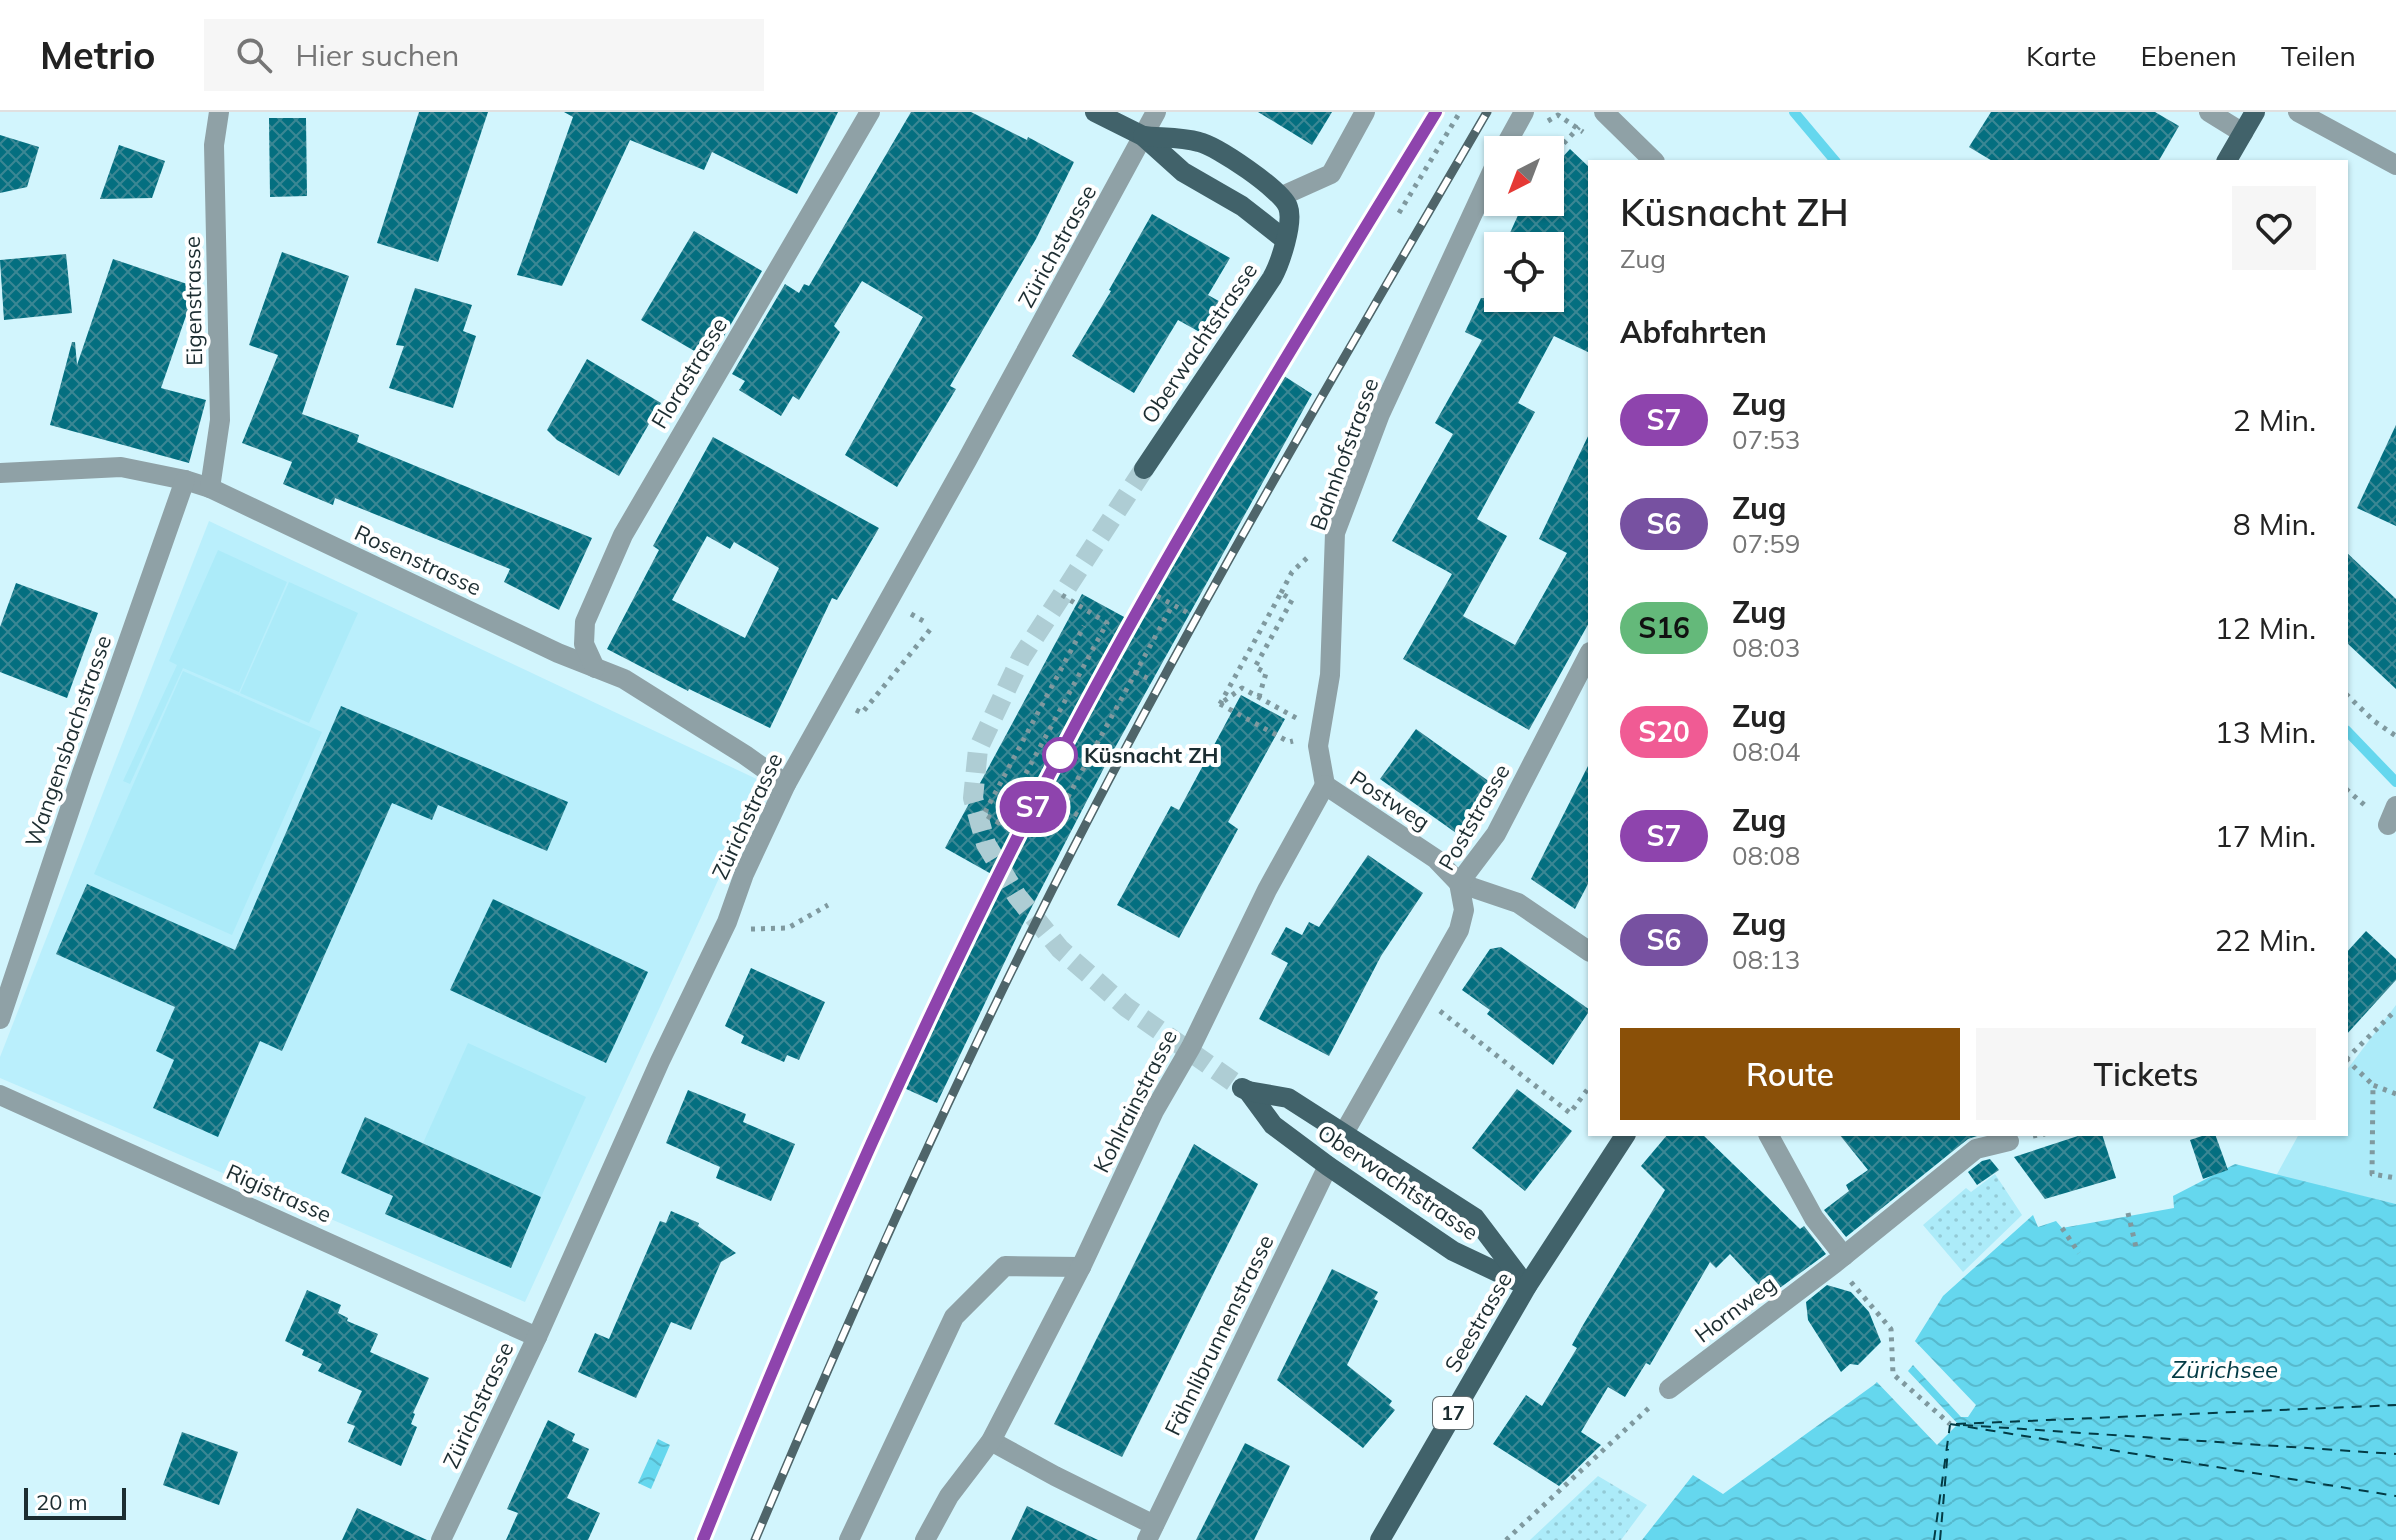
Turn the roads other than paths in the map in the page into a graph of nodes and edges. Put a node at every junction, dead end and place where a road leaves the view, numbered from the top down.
1 (219, 112) edge
2 (870, 112) edge
3 (1095, 112) edge
4 (1156, 112) edge
5 (1365, 112) edge
6 (1524, 112) edge
7 (1604, 112) edge
8 (2209, 112) edge
9 (2255, 112) edge
10 (2298, 112) edge
11 (2243, 133) junction
12 (1143, 136) junction
13 (1511, 136) edge
14 (1653, 160) edge
15 (2227, 160) edge
16 (2396, 165) edge
17 (1484, 189) edge
18 (1282, 196) junction
19 (1284, 239) junction
20 (1144, 469) tunnel mouth
21 (0, 473) edge
22 (185, 480) junction
23 (210, 488) junction
24 (1588, 656) edge
25 (595, 668) junction
26 (786, 784) junction
27 (1325, 785) junction
28 (2396, 806) edge
29 (2388, 825) dead end
30 (1459, 883) junction
31 (1588, 951) edge
32 (0, 1019) edge
33 (0, 1095) edge
34 (1344, 1133) junction
35 (1625, 1136) edge
36 (1769, 1136) edge
37 (1994, 1140) edge
38 (1328, 1166) junction
39 (1840, 1259) junction
40 (1081, 1267) junction
41 (1527, 1286) junction
42 (537, 1337) junction
43 (1669, 1389) road end
44 (991, 1441) junction
45 (1150, 1532) edge
46 (441, 1540) edge
47 (849, 1540) edge
48 (925, 1540) edge
49 (1380, 1540) edge

1 - 23 street, Eigenstrasse
2 - 25 street, Florastrasse
3 - 12 main road
4 - 12 street, Zürichstrasse
5 - 18 street
6 - 13 street
7 - 14 street
8 - 11 street
9 - 11 main road
10 - 16 street
11 - 15 main road
12 - 18 main road
12 - 19 main road
12 - 26 street, Zürichstrasse
17 - 27 street, Bahnhofstrasse
18 - 19 main road, Oberwachtstrasse
19 - 20 main road, Oberwachtstrasse
21 - 22 street, Rosenstrasse
22 - 23 street, Rosenstrasse
22 - 32 street, Wangensbachstrasse
23 - 25 street, Rosenstrasse
24 - 30 street, Poststrasse
25 - 26 street, Rosenstrasse
26 - 42 street, Zürichstrasse
27 - 30 street, Postweg
27 - 40 street, Kohlrainstrasse
28 - 29 street
30 - 31 street, Postweg
30 - 34 street, Poststrasse
33 - 42 street, Rigistrasse
34 - 38 main road, Oberwachtstrasse
34 - 41 main road, Oberwachtstrasse
35 - 41 main road, Seestrasse / 17
36 - 39 street
37 - 39 street, Hornweg
38 - 41 main road, Oberwachtstrasse
38 - 45 street, Fähnlibrunnenstrasse
39 - 43 street, Hornweg
40 - 44 street, Kohlrainstrasse
40 - 47 street
41 - 49 main road, Seestrasse / 17
42 - 46 street, Zürichstrasse
44 - 45 street, Fähnlibrunnenstrasse
44 - 48 street, Kohlrainstrasse

